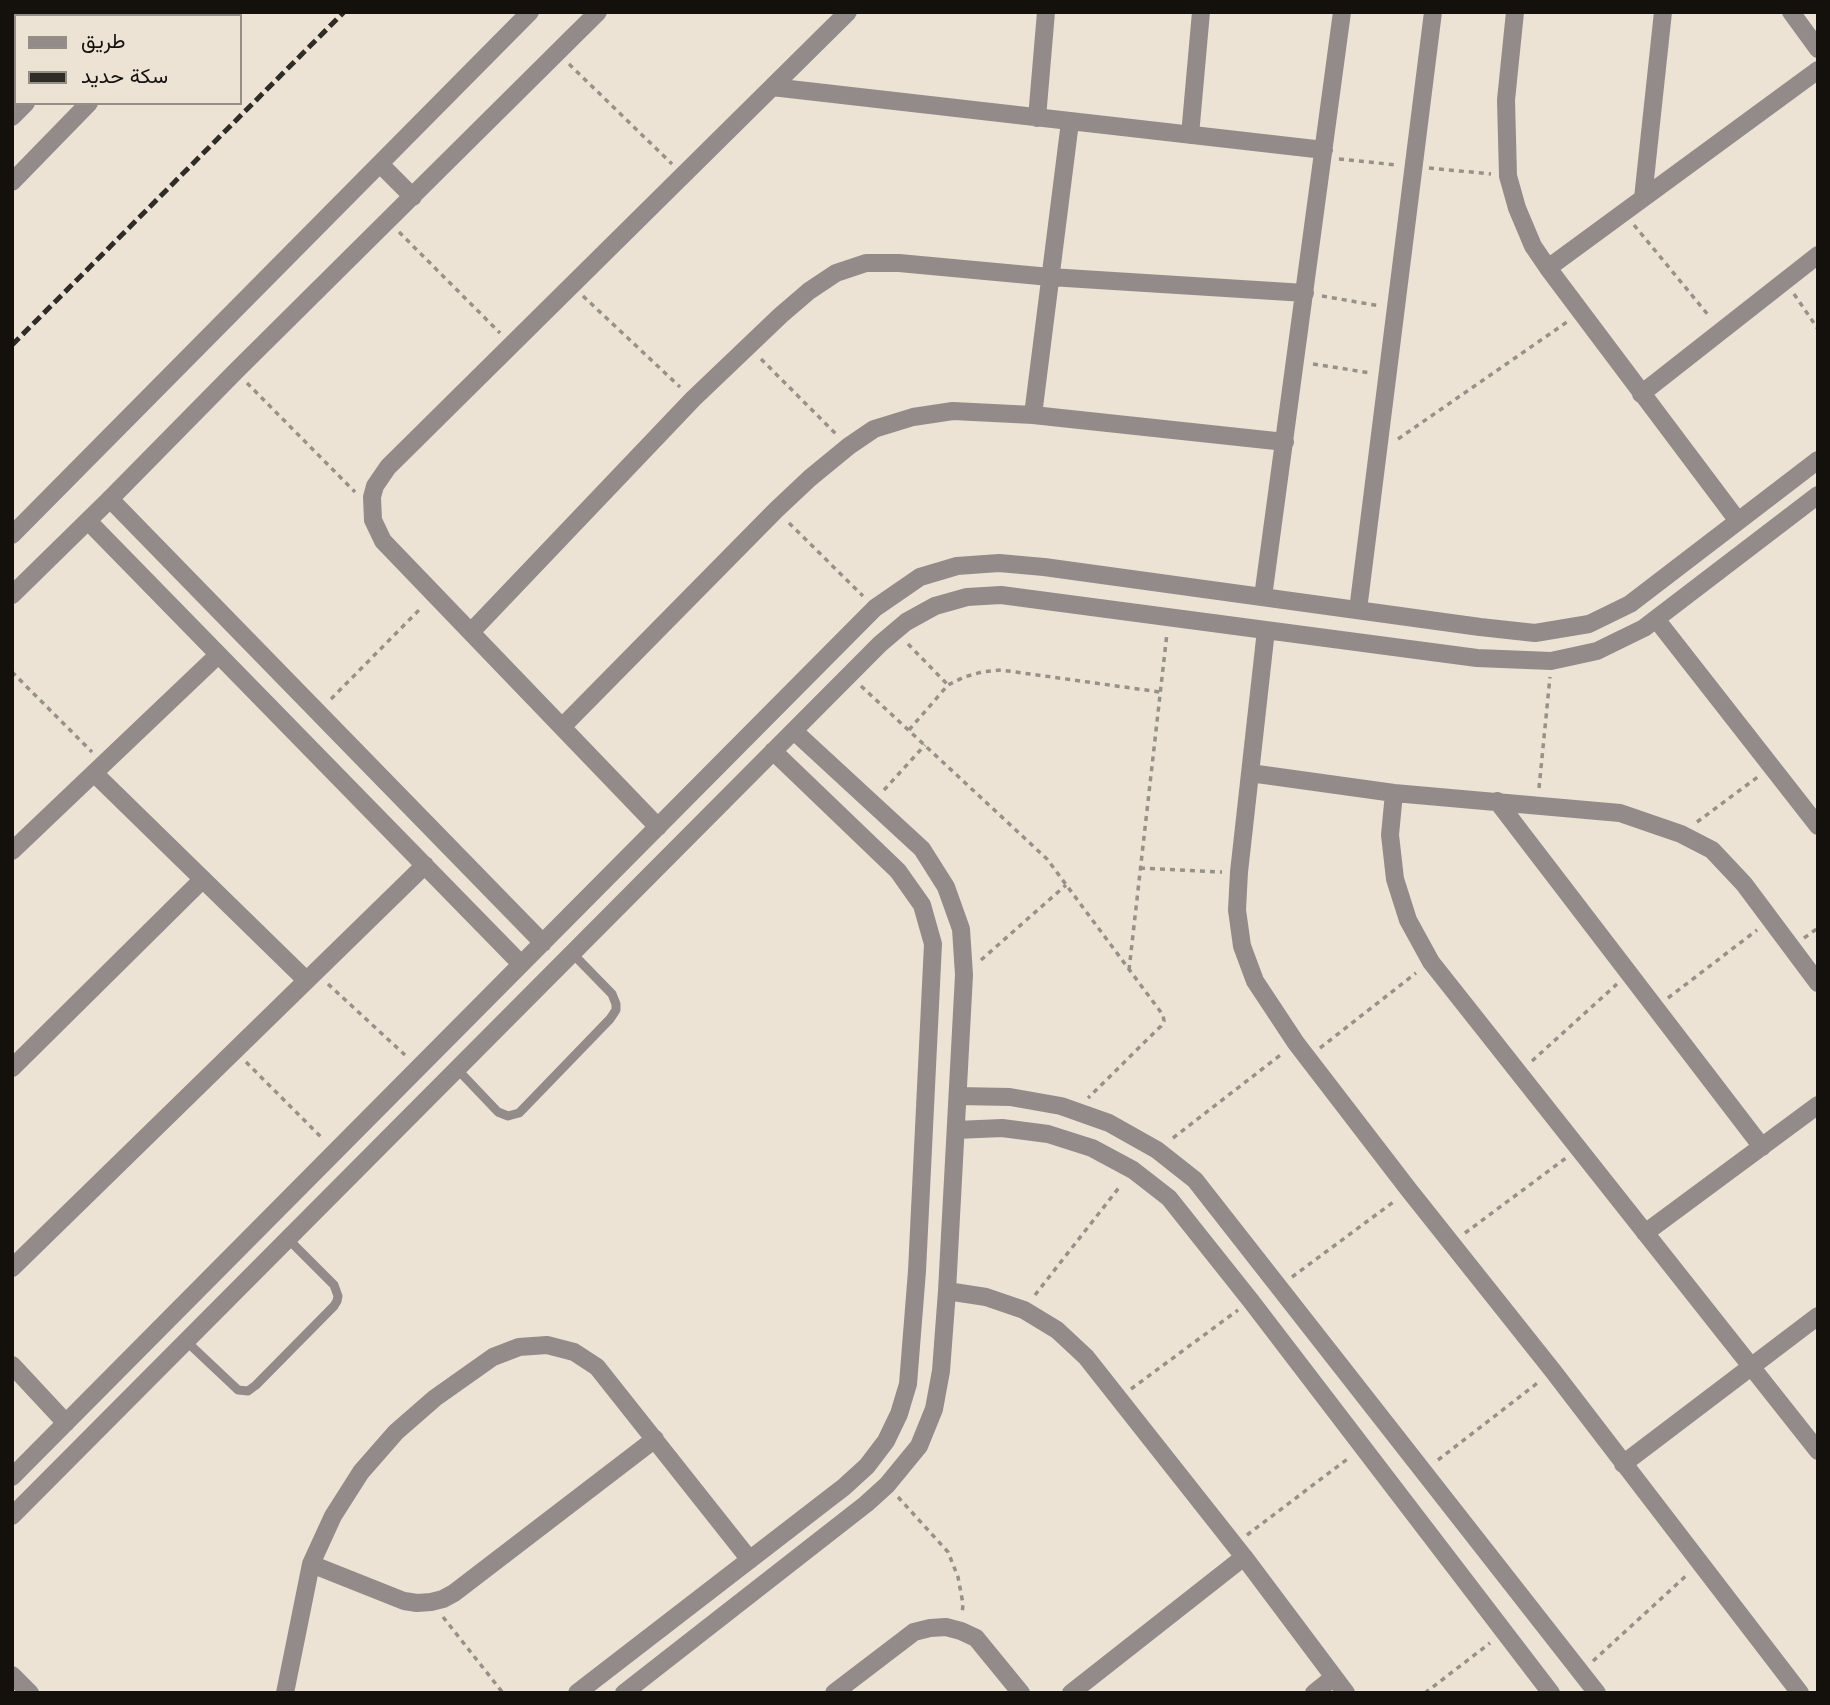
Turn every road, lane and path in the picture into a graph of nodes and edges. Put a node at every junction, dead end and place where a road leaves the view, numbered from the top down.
1 (530, 12) edge
2 (598, 12) edge
3 (848, 12) edge
4 (1046, 12) edge
5 (1201, 12) edge
6 (1342, 12) edge
7 (1433, 12) edge
8 (1516, 12) edge
9 (1663, 12) edge
10 (1791, 12) edge
11 (1818, 49) edge
12 (558, 53) junction
13 (1818, 70) edge
14 (772, 87) junction
15 (87, 105) edge
16 (1037, 118) junction
17 (1070, 122) junction
18 (1190, 135) junction
19 (1324, 150) junction
20 (380, 164) junction
21 (683, 175) junction
22 (12, 182) edge
23 (413, 197) junction
24 (1643, 198) junction
25 (1624, 212) junction
26 (388, 222) junction
27 (1818, 255) edge
28 (1548, 268) junction
29 (1050, 277) junction
30 (1785, 281) junction
31 (571, 285) junction
32 (1305, 293) junction
33 (1395, 309) junction
34 (1580, 312) junction
35 (1818, 328) edge
36 (1721, 331) junction
37 (512, 344) junction
38 (748, 346) junction
39 (1296, 362) junction
40 (236, 371) junction
41 (1387, 376) junction
42 (1641, 394) junction
43 (693, 399) junction
44 (1032, 415) junction
45 (1285, 442) junction
46 (849, 446) junction
47 (1377, 453) junction
48 (1818, 460) edge
49 (1818, 495) edge
50 (110, 499) junction
51 (372, 508) junction
52 (776, 510) junction
53 (88, 520) junction
54 (1738, 522) junction
55 (12, 535) edge
56 (1044, 567) junction
57 (434, 594) junction
58 (12, 595) edge
59 (1263, 597) junction
60 (1040, 600) junction
61 (875, 608) junction
62 (1358, 610) junction
63 (1168, 617) junction
64 (1656, 619) junction
65 (1266, 630) junction
66 (895, 631) junction
67 (471, 632) junction
68 (218, 654) junction
69 (1551, 661) junction
70 (12, 672) edge
71 (850, 675) junction
72 (948, 685) junction
73 (1160, 692) junction
74 (317, 713) junction
75 (562, 727) junction
76 (909, 730) junction
77 (794, 731) junction
78 (925, 745) junction
79 (773, 751) junction
80 (1772, 766) junction
81 (99, 768) junction
82 (1250, 773) junction
83 (1394, 793) junction
84 (1497, 801) junction
85 (872, 803) junction
86 (1538, 804) junction
87 (1818, 826) edge
88 (658, 827) junction
89 (1681, 834) junction
90 (12, 850) edge
91 (425, 865) junction
92 (1140, 868) junction
93 (1239, 872) junction
94 (203, 879) junction
95 (1066, 885) junction
96 (1770, 920) junction
97 (543, 943) junction
98 (572, 953) junction
99 (1431, 962) junction
100 (522, 964) junction
101 (1129, 970) junction
102 (1629, 973) junction
103 (964, 975) junction
104 (311, 976) junction
105 (1818, 983) edge
106 (1656, 1008) junction
107 (1296, 1043) junction
108 (234, 1051) junction
109 (1307, 1058) junction
110 (12, 1068) edge
111 (419, 1068) junction
112 (457, 1069) junction
113 (1519, 1073) junction
114 (958, 1096) junction
115 (1818, 1105) edge
116 (1075, 1111) junction
117 (956, 1130) junction
118 (1762, 1147) junction
119 (1579, 1149) junction
120 (1157, 1150) junction
121 (337, 1151) junction
122 (1133, 1170) junction
123 (1409, 1190) junction
124 (1645, 1233) junction
125 (288, 1239) junction
126 (1451, 1244) junction
127 (12, 1268) edge
128 (1279, 1287) junction
129 (947, 1292) junction
130 (1251, 1301) junction
131 (1024, 1310) junction
132 (1818, 1316) edge
133 (187, 1341) junction
134 (12, 1365) edge
135 (1751, 1367) junction
136 (1553, 1371) junction
137 (1120, 1398) junction
138 (66, 1423) junction
139 (655, 1439) junction
140 (1363, 1448) junction
141 (1818, 1451) edge
142 (1623, 1464) junction
143 (1424, 1471) junction
144 (12, 1477) edge
145 (887, 1485) junction
146 (12, 1516) edge
147 (1239, 1551) junction
148 (750, 1560) junction
149 (311, 1564) junction
150 (1699, 1564) junction
151 (431, 1602) junction
152 (961, 1631) junction
153 (1504, 1632) junction
154 (1581, 1672) junction
155 (12, 1675) edge
156 (1334, 1677) junction
157 (30, 1693) edge
158 (285, 1693) edge
159 (503, 1693) edge
160 (577, 1693) edge
161 (624, 1693) edge
162 (834, 1693) edge
163 (1021, 1693) edge
164 (1071, 1693) edge
165 (1314, 1693) edge
166 (1346, 1693) edge
167 (1425, 1693) edge
168 (1551, 1693) edge
169 (1597, 1693) edge
170 (1800, 1693) edge

1 - 20 street
2 - 12 street
3 - 14 street
4 - 16 street
5 - 18 street
6 - 19 street
7 - 33 street
8 - 28 street
9 - 24 street
10 - 11 street
12 - 21 path
12 - 23 street
13 - 24 street
14 - 16 street
14 - 21 street
15 - 22 street
16 - 17 street
17 - 18 street
17 - 29 street
18 - 19 street
19 - 32 street
20 - 23 street
20 - 55 street
21 - 31 street
23 - 26 street
24 - 25 street
25 - 28 street
25 - 36 path
26 - 37 path
26 - 40 street
27 - 30 street
28 - 34 street
29 - 32 street
29 - 38 street
29 - 44 street
30 - 35 path
30 - 36 street
31 - 37 street
31 - 43 path
32 - 33 path
32 - 39 street
33 - 41 street
34 - 42 street
34 - 47 path
36 - 42 street
37 - 51 street
38 - 43 street
38 - 46 path
39 - 41 path
39 - 45 street
40 - 50 street
40 - 51 path
41 - 47 street
42 - 54 street
43 - 67 street
44 - 45 street
44 - 46 street
45 - 59 street
46 - 52 street
47 - 62 street
48 - 54 street
49 - 64 street
50 - 53 street
50 - 74 street
51 - 57 street
52 - 61 path
52 - 75 street
53 - 58 street
53 - 68 street
54 - 62 street
56 - 59 street
56 - 60 street
56 - 61 street
57 - 67 street
57 - 74 path
59 - 62 street
60 - 63 street
60 - 66 street
61 - 88 street
63 - 65 street
63 - 73 path
64 - 69 street
64 - 80 street
65 - 69 street
65 - 82 street
66 - 71 street
66 - 72 path
67 - 75 street
68 - 81 street
68 - 91 street
69 - 86 path
70 - 81 path
71 - 76 path
71 - 77 street
72 - 73 path
72 - 76 path
73 - 92 path
74 - 97 street
75 - 88 street
76 - 78 path
77 - 79 street
77 - 85 street
78 - 85 path
78 - 95 path
79 - 98 street
79 - 148 street
80 - 87 street
80 - 89 path
81 - 90 street
81 - 94 street
82 - 83 street
82 - 93 street
83 - 84 street
83 - 99 street
84 - 86 street
84 - 102 street
85 - 103 street
86 - 89 street
88 - 97 street
89 - 96 street
91 - 100 street
91 - 104 street
92 - 93 path
92 - 101 path
93 - 107 street
94 - 104 street
94 - 110 street
95 - 101 path
95 - 103 path
96 - 105 street
96 - 106 path
97 - 100 street
98 - 112 street
98 - 112 lane
99 - 109 path
99 - 113 street
100 - 111 street
101 - 116 path
102 - 106 street
102 - 113 path
103 - 114 street
104 - 108 street
104 - 111 path
106 - 118 street
107 - 109 street
107 - 120 path
108 - 121 path
108 - 127 street
109 - 123 street
111 - 121 street
112 - 125 street
113 - 119 street
114 - 116 street
114 - 117 street
115 - 118 street
116 - 120 street
117 - 122 street
117 - 129 street
118 - 124 street
119 - 124 street
119 - 126 path
120 - 128 street
121 - 138 street
122 - 130 street
122 - 131 path
123 - 126 street
123 - 128 path
124 - 135 street
125 - 133 street
125 - 133 lane
126 - 136 street
128 - 143 street
129 - 131 street
129 - 145 street
130 - 137 path
130 - 140 street
131 - 137 street
132 - 135 street
133 - 146 street
134 - 138 street
135 - 141 street
135 - 142 street
136 - 142 street
136 - 143 path
137 - 147 street
138 - 144 street
139 - 148 street
139 - 149 street
139 - 151 street
140 - 147 path
140 - 153 street
142 - 150 street
143 - 154 street
145 - 152 path
145 - 161 street
147 - 156 street
147 - 164 street
148 - 160 street
149 - 151 street
149 - 158 street
150 - 154 path
150 - 170 street
151 - 159 path
152 - 162 street
152 - 163 street
153 - 167 path
153 - 168 street
154 - 169 street
155 - 157 street
156 - 165 street
156 - 166 street

